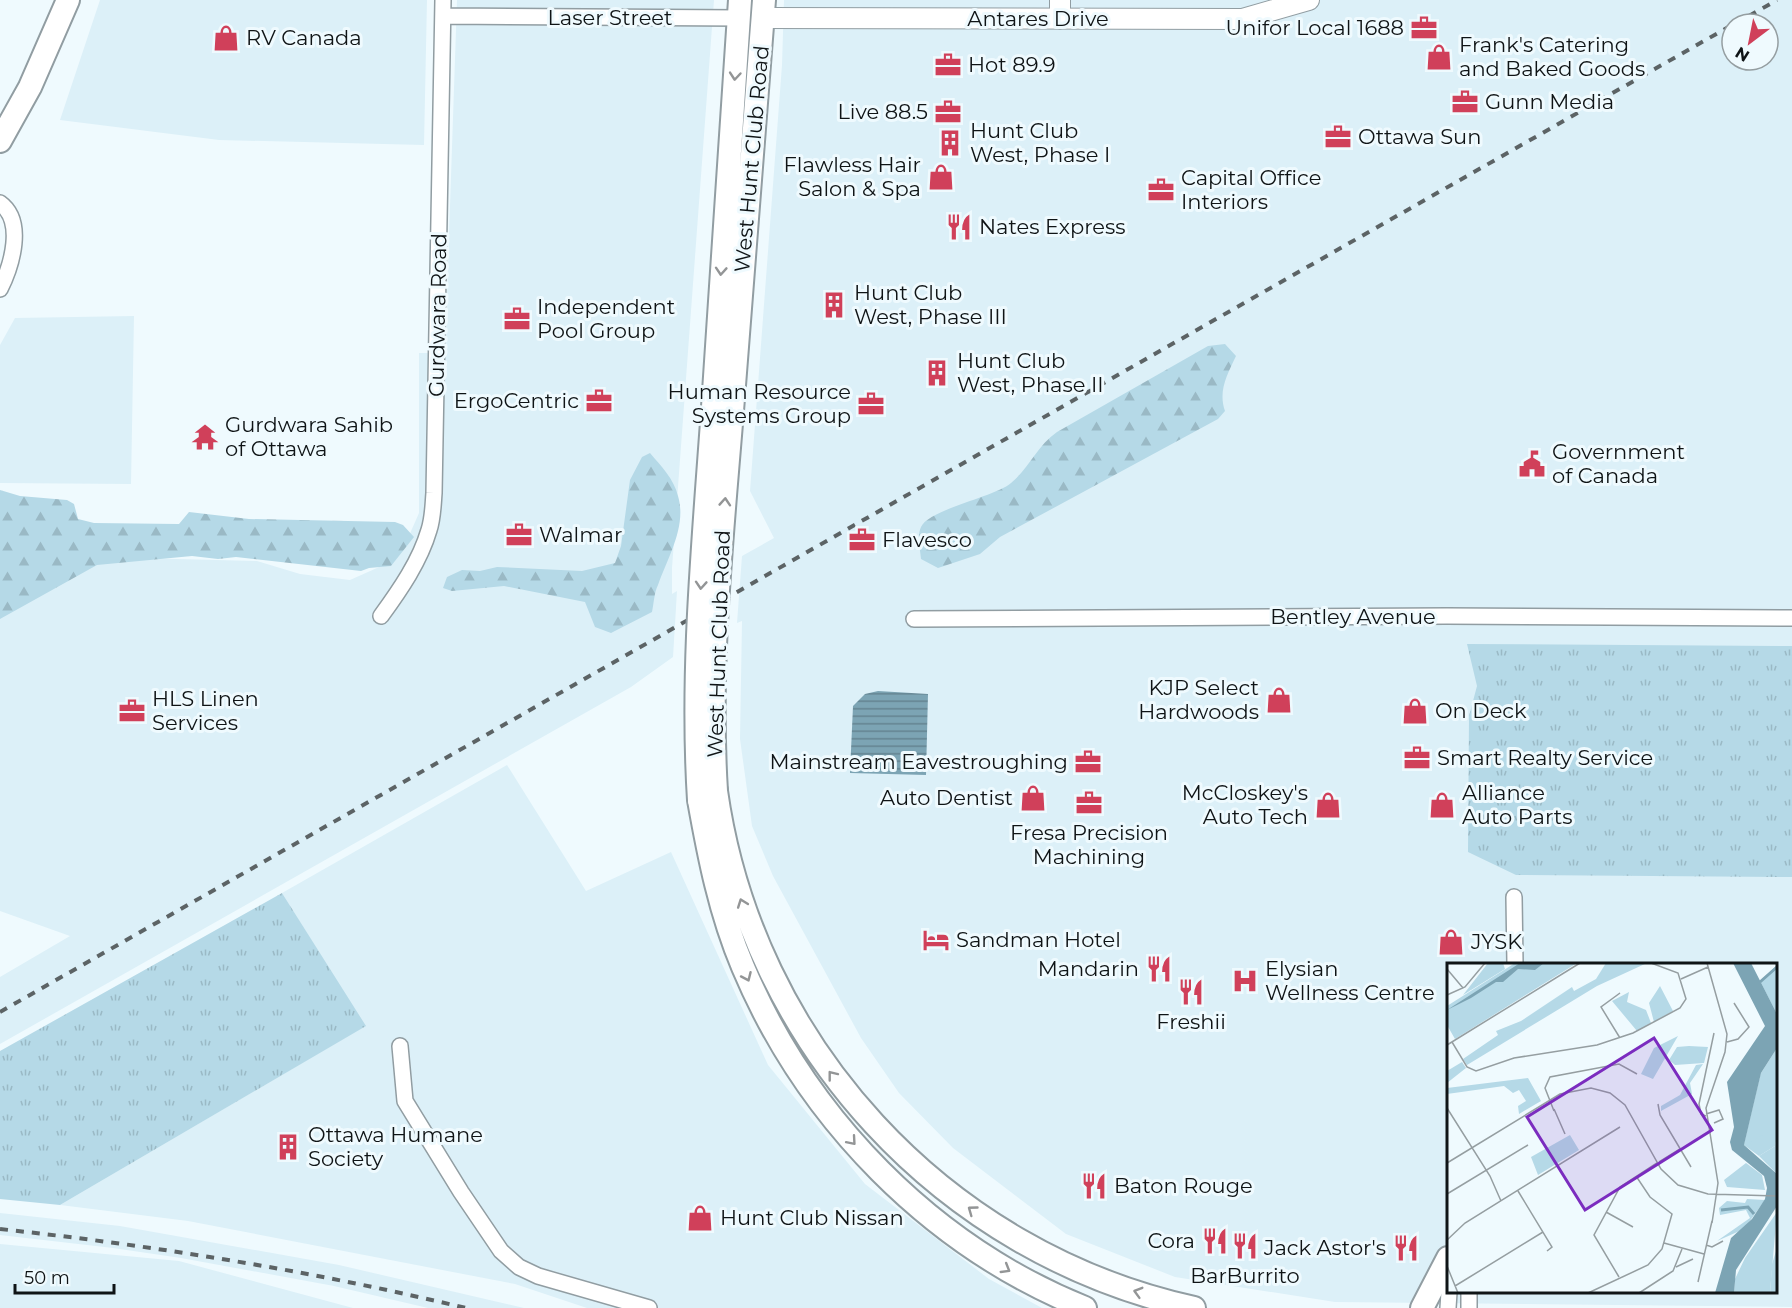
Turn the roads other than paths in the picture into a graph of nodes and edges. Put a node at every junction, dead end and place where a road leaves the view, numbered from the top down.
1 (68, 0) edge
2 (443, 0) edge
3 (1309, 0) edge
4 (740, 9) edge
5 (764, 9) edge
6 (1060, 9) edge
7 (444, 16) junction
8 (0, 141) edge
9 (0, 203) edge
10 (0, 288) edge
11 (722, 417) junction
12 (381, 616) dead end
13 (1792, 618) edge
14 (914, 620) dead end
15 (708, 795) junction
16 (1514, 897) dead end
17 (1515, 963) edge
18 (400, 1046) dead end
19 (1447, 1262) edge
20 (1449, 1293) edge
21 (649, 1308) edge
22 (1085, 1308) edge
23 (1194, 1308) edge
24 (1422, 1308) edge
25 (1448, 1308) edge

1 - 8 main road
2 - 7 street, Gurdwara Road
3 - 6 street, Antares Drive
4 - 5 main road
4 - 7 street, Laser Street
4 -> 11 main road, West Hunt Club Road
5 - 6 street, Antares Drive
5 - 11 main road, West Hunt Club Road
7 - 12 street, Gurdwara Road
9 - 10 street
11 - 15 main road, West Hunt Club Road, bridge
13 - 14 street, Bentley Avenue
15 -> 22 main road, West Hunt Club Road
23 -> 15 main road, West Hunt Club Road
16 - 17 street
18 - 21 street
19 - 24 main road
20 - 25 street

